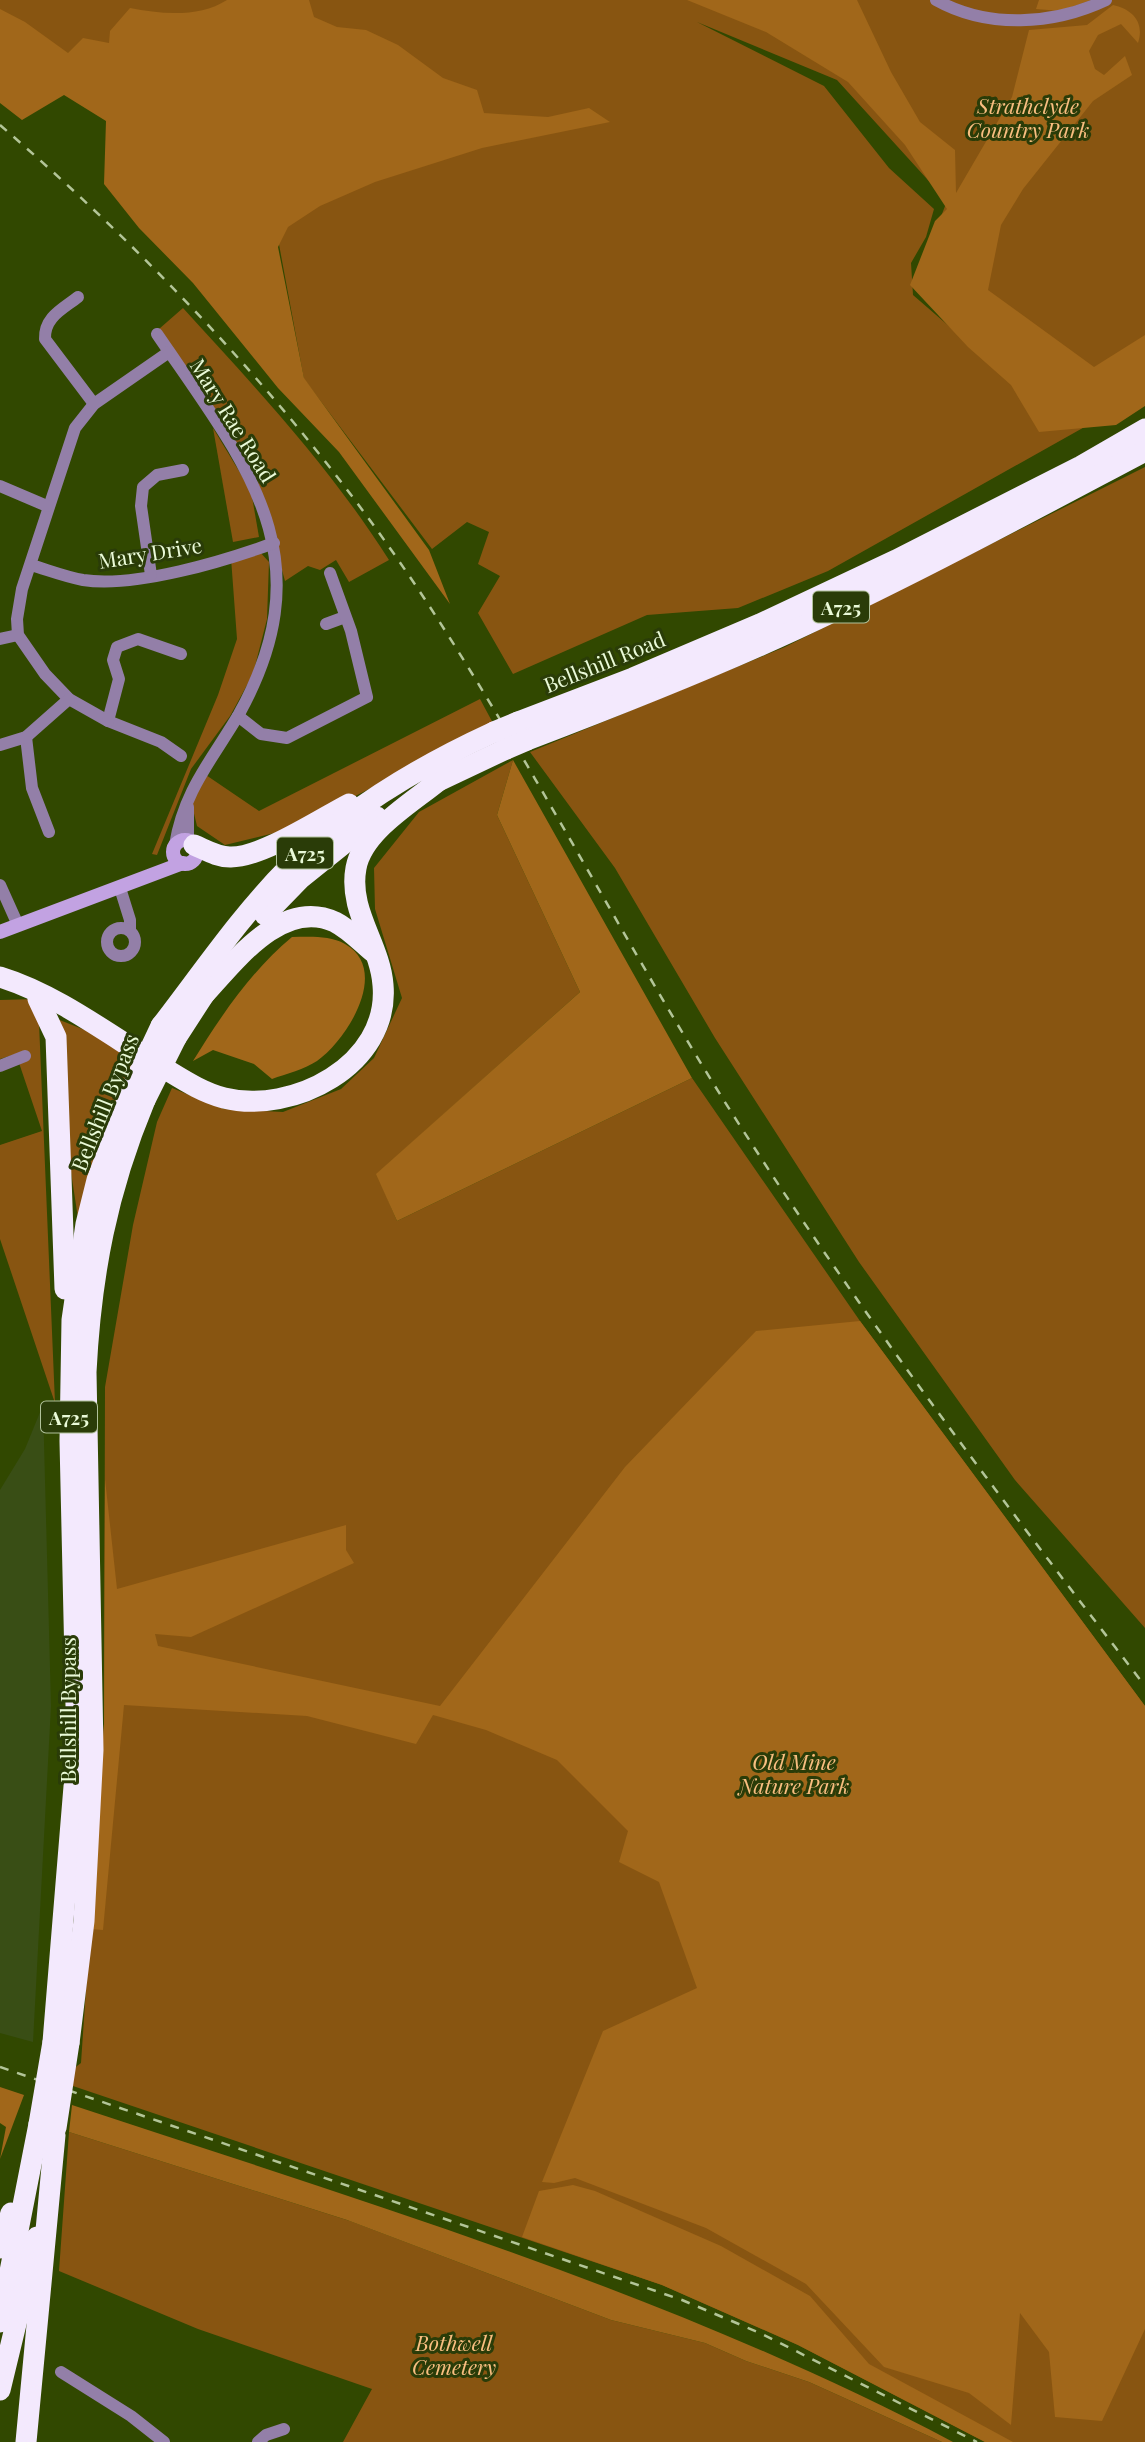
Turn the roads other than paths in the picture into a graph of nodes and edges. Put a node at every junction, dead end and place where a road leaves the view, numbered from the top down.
1 (936, 0) edge
2 (1106, 0) edge
3 (78, 297) dead end
4 (157, 334) dead end
5 (169, 352) junction
6 (94, 404) junction
7 (1143, 436) edge
8 (183, 470) dead end
9 (0, 486) edge
10 (47, 506) junction
11 (274, 543) junction
12 (31, 565) junction
13 (330, 573) dead end
14 (151, 575) junction
15 (345, 617) junction
16 (326, 625) dead end
17 (18, 635) junction
18 (0, 639) edge
19 (181, 654) dead end
20 (69, 699) junction
21 (238, 716) junction
22 (108, 721) junction
23 (26, 737) junction
24 (500, 741) junction
25 (0, 745) edge
26 (445, 754) junction
27 (181, 756) dead end
28 (442, 778) junction
29 (49, 832) dead end
30 (183, 845) junction
31 (183, 863) junction
32 (158, 872) junction
33 (0, 885) edge
34 (120, 888) junction
35 (18, 925) junction
36 (130, 930) dead end
37 (0, 932) edge
38 (377, 956) junction
39 (0, 977) edge
40 (0, 990) edge
41 (38, 999) junction
42 (198, 1001) junction
43 (60, 1006) junction
44 (169, 1032) junction
45 (25, 1056) dead end
46 (0, 1066) edge
47 (137, 1096) junction
48 (69, 1368) junction
49 (61, 2042) junction
50 (50, 2129) junction
51 (0, 2248) edge
52 (0, 2322) edge
53 (61, 2372) dead end
54 (0, 2390) edge
55 (284, 2429) dead end
56 (26, 2442) edge
57 (164, 2442) edge
58 (258, 2442) edge

1 - 2 street
3 - 6 street
4 - 5 street, Mary Rae Road
5 - 6 street
5 - 11 street, Mary Rae Road
6 - 10 street
7 - 24 highway, Bellshill Road / A725, bridge
8 - 14 street
9 - 10 street
10 - 12 street
11 - 14 street, Mary Drive
11 - 21 street, Mary Rae Road
12 - 14 street, Mary Drive
12 - 17 street
13 - 15 street
15 - 16 street
15 - 21 street
17 - 18 street
17 - 20 street
19 - 22 street
20 - 22 street
20 - 23 street
21 - 30 street, Mary Rae Road
22 - 27 street
23 - 25 street
23 - 29 street
24 - 26 highway, Bellshill Road / A725
24 - 28 highway, Bellshill Road / A725
26 - 30 highway
26 - 44 highway, Bellshill Road / A725
28 - 38 highway
28 - 42 highway, Bellshill Road / A725
30 - 31 main road
30 - 31 main road
30 - 32 main road
31 - 32 main road
32 - 34 main road
33 - 35 street
34 - 35 main road
34 - 36 street
35 - 37 main road
38 - 42 highway
38 - 43 highway
39 - 43 highway
40 - 41 highway
41 - 43 highway
41 - 48 highway
42 - 44 highway, Bellshill Road / A725
44 - 47 highway, Bellshill Bypass / A725, bridge
45 - 46 street
47 - 48 highway, Bellshill Bypass / A725
47 - 49 highway, Bellshill Bypass / A725
48 - 49 highway, Bellshill Bypass / A725
49 - 50 highway, Bellshill Bypass / A725, bridge
50 - 51 highway
50 - 52 highway, Bellshill Bypass / A725
50 - 54 highway, Bellshill Bypass / A725
50 - 56 highway
53 - 57 street
55 - 58 street

